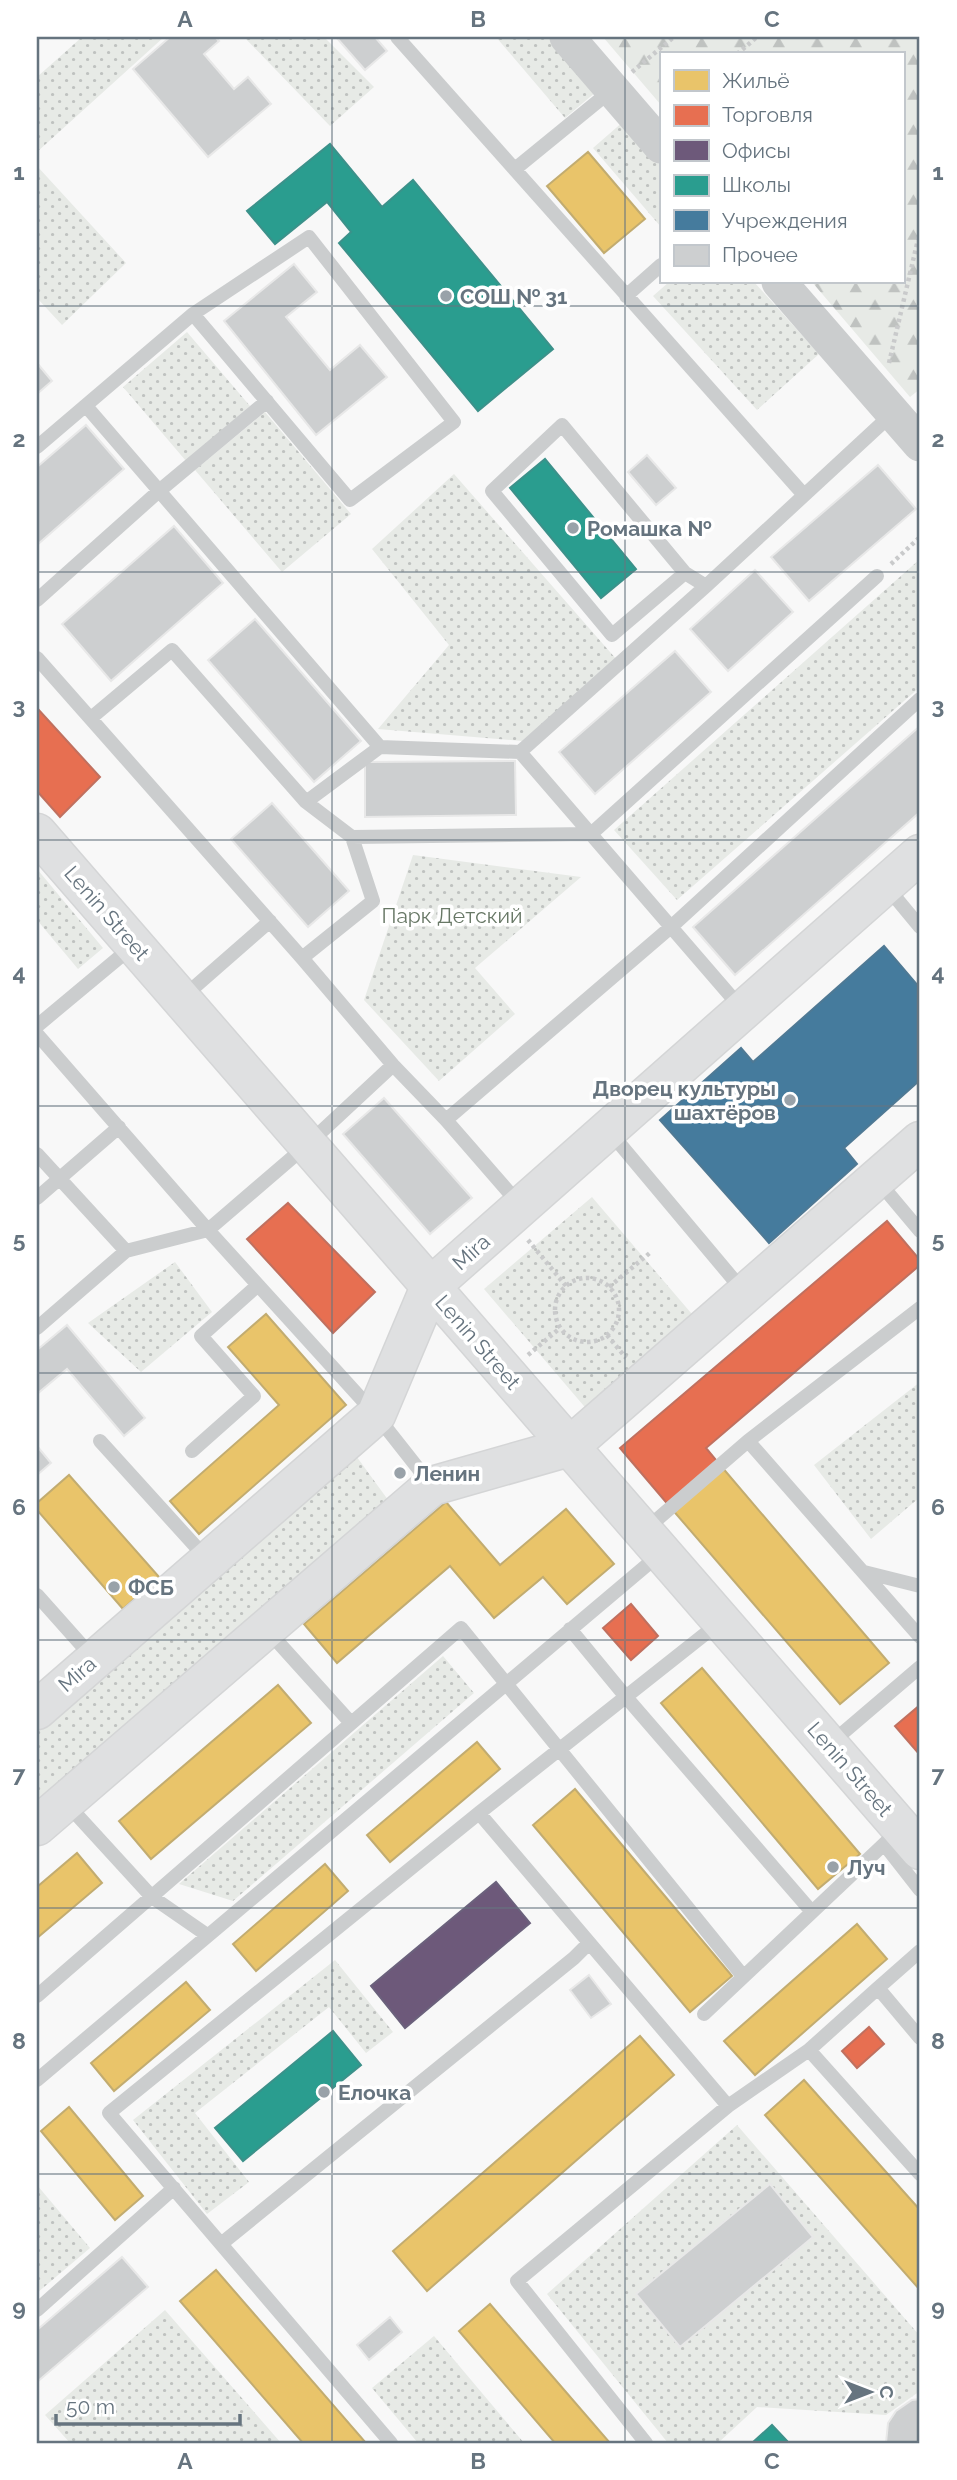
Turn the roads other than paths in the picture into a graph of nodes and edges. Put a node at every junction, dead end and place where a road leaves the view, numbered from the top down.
1 (397, 37) edge
2 (567, 37) edge
3 (612, 89) junction
4 (660, 145) edge
5 (514, 169) junction
6 (660, 266) edge
7 (781, 284) edge
8 (626, 296) junction
9 (193, 314) junction
10 (267, 401) junction
11 (86, 406) junction
12 (887, 406) junction
13 (920, 444) edge
14 (37, 447) edge
15 (159, 491) junction
16 (804, 495) junction
17 (685, 573) junction
18 (877, 576) road end
19 (706, 586) junction
20 (37, 600) edge
21 (37, 658) edge
22 (920, 698) edge
23 (91, 718) junction
24 (380, 747) junction
25 (520, 752) junction
26 (306, 802) junction
27 (37, 833) edge
28 (591, 834) junction
29 (352, 837) junction
30 (920, 854) edge
31 (885, 885) junction
32 (270, 921) junction
33 (671, 927) junction
34 (920, 927) edge
35 (134, 945) junction
36 (302, 958) junction
37 (181, 999) junction
38 (743, 1011) junction
39 (37, 1026) edge
40 (37, 1034) edge
41 (393, 1065) junction
42 (446, 1121) junction
43 (120, 1127) junction
44 (608, 1130) junction
45 (920, 1141) edge
46 (307, 1145) junction
47 (37, 1154) edge
48 (58, 1179) junction
49 (878, 1180) junction
50 (37, 1198) edge
51 (515, 1212) junction
52 (208, 1230) junction
53 (920, 1231) edge
54 (126, 1251) junction
55 (257, 1286) junction
56 (430, 1287) junction
57 (746, 1294) junction
58 (920, 1308) edge
59 (39, 1322) edge
60 (376, 1415) junction
61 (100, 1441) dead end
62 (748, 1441) junction
63 (569, 1447) junction
64 (192, 1451) dead end
65 (432, 1486) junction
66 (652, 1542) junction
67 (208, 1560) junction
68 (863, 1571) junction
69 (920, 1586) edge
70 (37, 1595) edge
71 (721, 1621) junction
72 (570, 1629) junction
73 (267, 1630) junction
74 (920, 1637) edge
75 (94, 1659) junction
76 (920, 1667) edge
77 (506, 1683) junction
78 (626, 1697) junction
79 (37, 1710) edge
80 (351, 1723) junction
81 (829, 1745) junction
82 (559, 1751) junction
83 (65, 1802) junction
84 (479, 1813) junction
85 (37, 1826) edge
86 (902, 1840) edge
87 (920, 1890) edge
88 (152, 1897) junction
89 (812, 1912) junction
90 (207, 1935) junction
91 (588, 1944) junction
92 (920, 1951) edge
93 (743, 1976) junction
94 (878, 1988) junction
95 (37, 1996) edge
96 (704, 2014) dead end
97 (920, 2038) edge
98 (809, 2050) junction
99 (37, 2080) edge
100 (728, 2106) junction
101 (920, 2174) edge
102 (174, 2188) junction
103 (221, 2244) junction
104 (37, 2310) edge
105 (391, 2443) edge
106 (646, 2443) edge

1 - 5 lane
2 - 3 street
3 - 4 street
3 - 5 lane
5 - 8 lane
6 - 8 lane
7 - 12 street
8 - 16 lane
9 - 10 lane
9 - 10 lane
9 - 11 lane
10 - 15 lane
11 - 14 lane
11 - 15 lane
12 - 13 street
12 - 16 lane
15 - 20 lane
15 - 24 lane
16 - 19 lane
17 - 17 lane
17 - 19 lane
18 - 28 lane
19 - 25 lane
21 - 23 lane
22 - 33 lane
23 - 26 lane
23 - 32 lane
24 - 25 lane
24 - 26 lane
25 - 28 lane
26 - 29 lane
27 - 35 main road, Lenin Street
28 - 29 lane
28 - 33 lane
29 - 36 lane
30 - 31 main road, Mira
31 - 34 lane
31 - 38 main road, Mira
32 - 36 lane
32 - 37 lane
33 - 38 lane
33 - 42 lane
35 - 37 main road, Lenin Street
35 - 39 lane
36 - 41 lane
37 - 46 main road, Lenin Street
38 - 44 main road, Mira
40 - 43 lane
41 - 42 lane
41 - 46 lane
42 - 51 lane
43 - 48 lane
43 - 52 lane
44 - 51 main road, Mira
44 - 57 lane
45 - 49 main road
46 - 52 lane
46 - 56 main road, Lenin Street
47 - 48 lane
48 - 50 lane
48 - 54 lane
49 - 53 lane
49 - 57 main road
51 - 56 main road, Mira
52 - 54 lane
52 - 55 lane
54 - 59 lane
55 - 60 lane
55 - 64 lane
56 - 60 main road, Mira
56 - 63 main road, Lenin Street
57 - 63 main road
58 - 62 lane
60 - 65 lane
60 - 67 main road, Mira
61 - 67 lane
62 - 66 lane
62 - 68 lane
63 - 65 main road
63 - 66 main road, Lenin Street
65 - 73 main road
66 - 71 main road, Lenin Street
66 - 72 lane
67 - 75 main road, Mira
68 - 69 lane
68 - 74 lane
70 - 75 lane
71 - 78 lane
71 - 81 main road, Lenin Street
72 - 77 lane
72 - 78 lane
73 - 80 lane
73 - 83 main road
75 - 79 main road, Mira
76 - 81 lane
77 - 80 lane
77 - 82 lane
77 - 90 lane
78 - 82 lane
78 - 89 lane
80 - 88 lane
81 - 86 main road, Lenin Street
82 - 84 lane
82 - 93 lane
83 - 85 main road
83 - 88 lane
84 - 91 lane
84 - 102 lane
86 - 87 lane
86 - 89 lane
88 - 90 lane
88 - 95 lane
89 - 93 lane
90 - 99 lane
91 - 100 lane
91 - 103 lane
92 - 94 lane
93 - 96 lane
94 - 97 lane
94 - 98 lane
98 - 100 lane
98 - 101 lane
100 - 106 lane
102 - 103 lane
102 - 104 lane
103 - 105 lane

